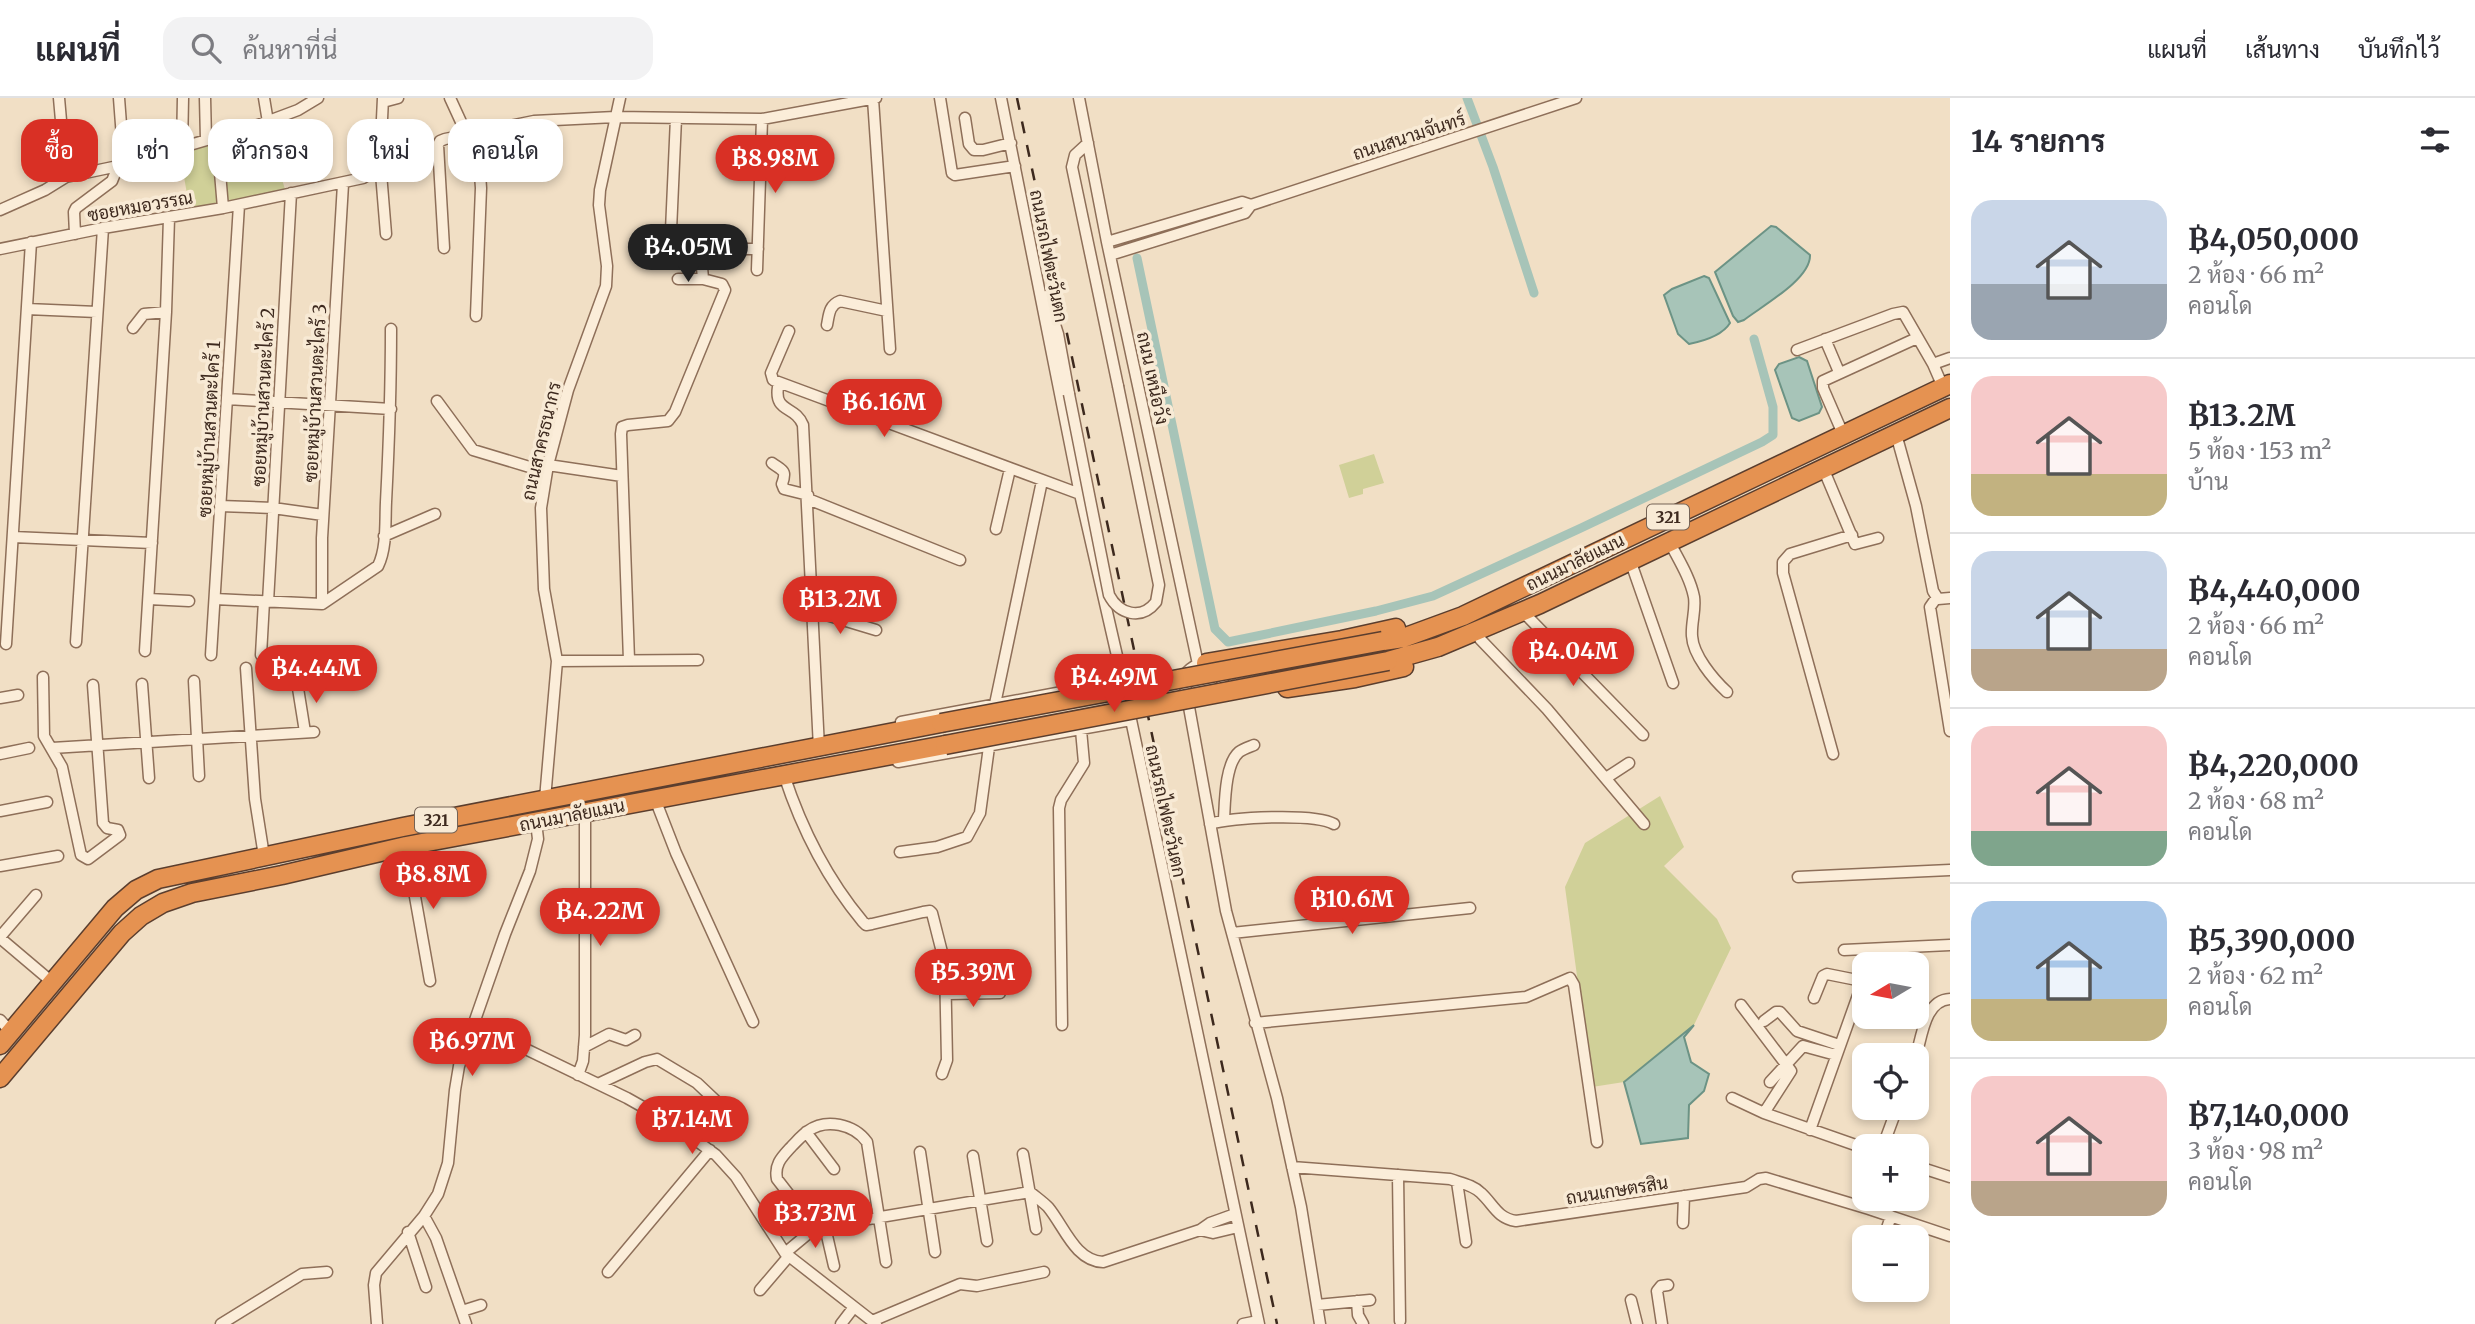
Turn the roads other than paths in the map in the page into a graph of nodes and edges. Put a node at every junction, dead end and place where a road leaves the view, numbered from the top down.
1 (59, 98) edge
2 (119, 98) edge
3 (183, 98) edge
4 (205, 98) edge
5 (264, 98) edge
6 (318, 98) edge
7 (398, 98) edge
8 (450, 98) edge
9 (620, 98) edge
10 (940, 98) edge
11 (1001, 98) edge
12 (1079, 98) edge
13 (1576, 98) edge
14 (874, 99) edge
15 (383, 100) edge
16 (615, 117) junction
17 (676, 118) junction
18 (965, 118) dead end
19 (61, 119) edge
20 (120, 119) edge
21 (183, 119) edge
22 (268, 119) edge
23 (276, 119) edge
24 (382, 119) edge
25 (463, 119) edge
26 (762, 119) junction
27 (563, 120) edge
28 (448, 138) edge
29 (206, 140) joint
30 (1010, 143) junction
31 (194, 144) edge
32 (1088, 144) junction
33 (1015, 166) junction
34 (112, 181) edge
35 (58, 182) edge
36 (221, 182) edge
37 (349, 182) edge
38 (382, 182) edge
39 (480, 182) edge
40 (343, 184) junction
41 (291, 193) junction
42 (239, 205) junction
43 (1251, 205) junction
44 (223, 208) junction
45 (0, 210) edge
46 (169, 218) junction
47 (103, 228) junction
48 (75, 234) junction
49 (386, 234) dead end
50 (31, 242) junction
51 (1107, 242) junction
52 (444, 248) dead end
53 (758, 249) junction
54 (0, 250) edge
55 (701, 255) junction
56 (1110, 255) junction
57 (757, 270) dead end
58 (678, 279) dead end
59 (703, 279) junction
60 (1039, 285) junction
61 (27, 309) junction
62 (887, 311) junction
63 (97, 312) junction
64 (166, 312) junction
65 (476, 316) dead end
66 (827, 325) dead end
67 (133, 328) dead end
68 (391, 328) dead end
69 (789, 331) dead end
70 (1917, 338) junction
71 (1825, 339) junction
72 (890, 349) dead end
73 (1797, 350) dead end
74 (1950, 358) edge
75 (1933, 364) junction
76 (1839, 372) junction
77 (1947, 385) edge
78 (778, 387) dead end
79 (227, 399) junction
80 (437, 401) dead end
81 (278, 402) junction
82 (329, 405) junction
83 (1950, 408) edge
84 (391, 409) junction
85 (1843, 434) junction
86 (1896, 434) junction
87 (772, 463) dead end
88 (1823, 468) junction
89 (547, 469) junction
90 (1010, 469) junction
91 (622, 476) junction
92 (1042, 481) junction
93 (1080, 494) junction
94 (808, 497) junction
95 (220, 506) junction
96 (273, 508) junction
97 (323, 514) junction
98 (435, 514) dead end
99 (996, 528) dead end
100 (1852, 535) junction
101 (384, 536) junction
102 (13, 537) junction
103 (1878, 538) dead end
104 (82, 540) junction
105 (1669, 541) junction
106 (152, 543) junction
107 (960, 559) dead end
108 (1627, 561) junction
109 (1537, 581) junction
110 (1937, 597) junction
111 (1950, 598) edge
112 (149, 599) junction
113 (215, 599) junction
114 (189, 601) dead end
115 (266, 602) junction
116 (322, 604) junction
117 (813, 611) junction
118 (1527, 617) junction
119 (876, 630) dead end
120 (1480, 639) junction
121 (76, 642) dead end
122 (6, 644) dead end
123 (145, 651) dead end
124 (211, 655) dead end
125 (261, 655) dead end
126 (629, 660) junction
127 (698, 660) dead end
128 (556, 661) junction
129 (1202, 663) junction
130 (246, 668) dead end
131 (43, 677) dead end
132 (194, 681) dead end
133 (297, 682) dead end
134 (1123, 682) junction
135 (142, 684) dead end
136 (1673, 684) dead end
137 (93, 685) dead end
138 (1084, 688) junction
139 (1727, 692) dead end
140 (18, 695) dead end
141 (0, 698) edge
142 (1215, 700) junction
143 (995, 704) junction
144 (1188, 705) junction
145 (1131, 720) junction
146 (1085, 729) junction
147 (1950, 730) edge
148 (1643, 735) dead end
149 (250, 737) junction
150 (197, 740) junction
151 (146, 742) junction
152 (818, 743) junction
153 (96, 745) junction
154 (1254, 745) dead end
155 (989, 747) junction
156 (29, 748) dead end
157 (52, 748) junction
158 (0, 754) edge
159 (1833, 754) dead end
160 (1629, 764) dead end
161 (787, 774) junction
162 (199, 776) dead end
163 (149, 778) dead end
164 (1606, 778) junction
165 (545, 799) junction
166 (655, 799) junction
167 (47, 802) dead end
168 (0, 811) edge
169 (585, 813) junction
170 (1224, 819) junction
171 (536, 822) junction
172 (1210, 824) junction
173 (1334, 824) dead end
174 (1644, 824) dead end
175 (406, 846) junction
176 (900, 852) dead end
177 (58, 856) dead end
178 (264, 856) junction
179 (0, 866) edge
180 (1950, 870) edge
181 (1797, 877) dead end
182 (36, 895) dead end
183 (1470, 908) dead end
184 (1232, 933) junction
185 (0, 938) edge
186 (1950, 945) edge
187 (1844, 950) dead end
188 (430, 981) dead end
189 (52, 982) junction
190 (1000, 993) dead end
191 (946, 994) junction
192 (1814, 998) dead end
193 (1950, 999) edge
194 (1741, 1005) dead end
195 (1764, 1021) dead end
196 (752, 1022) dead end
197 (1255, 1023) junction
198 (474, 1024) junction
199 (1062, 1025) dead end
200 (4, 1032) edge
201 (635, 1035) dead end
202 (1920, 1043) edge
203 (584, 1048) junction
204 (1837, 1050) junction
205 (1788, 1065) junction
206 (578, 1074) junction
207 (942, 1074) dead end
208 (0, 1078) edge
209 (1770, 1082) dead end
210 (598, 1084) junction
211 (1732, 1098) dead end
212 (716, 1101) dead end
213 (1764, 1113) junction
214 (1810, 1129) junction
215 (806, 1132) junction
216 (1597, 1142) dead end
217 (1852, 1144) edge
218 (710, 1150) junction
219 (920, 1152) dead end
220 (1023, 1154) dead end
221 (973, 1156) dead end
222 (1293, 1167) junction
223 (834, 1169) dead end
224 (1929, 1170) edge
225 (1398, 1175) junction
226 (1950, 1177) edge
227 (1457, 1182) junction
228 (1030, 1192) junction
229 (1684, 1196) junction
230 (979, 1199) junction
231 (1852, 1200) edge
232 (928, 1208) junction
233 (1880, 1211) edge
234 (1235, 1214) junction
235 (424, 1216) junction
236 (878, 1216) junction
237 (1891, 1216) junction
238 (1683, 1223) dead end
239 (1888, 1225) edge
240 (1238, 1227) junction
241 (820, 1228) junction
242 (1036, 1229) dead end
243 (1200, 1230) junction
244 (408, 1232) junction
245 (1950, 1236) edge
246 (987, 1241) dead end
247 (1466, 1242) dead end
248 (935, 1252) dead end
249 (787, 1255) junction
250 (886, 1262) dead end
251 (834, 1266) dead end
252 (327, 1272) dead end
253 (608, 1272) dead end
254 (1044, 1272) dead end
255 (1668, 1285) dead end
256 (426, 1287) dead end
257 (760, 1290) dead end
258 (1370, 1300) dead end
259 (1631, 1300) dead end
260 (1357, 1301) junction
261 (481, 1305) dead end
262 (1317, 1305) junction
263 (854, 1307) junction
264 (461, 1311) junction
265 (1400, 1321) dead end
266 (874, 1322) edge
267 (1259, 1323) edge
268 (221, 1324) edge
269 (377, 1324) edge
270 (466, 1324) edge
271 (841, 1324) edge
272 (1243, 1324) edge
273 (1320, 1324) edge
274 (1363, 1324) edge
275 (1637, 1324) edge
276 (1662, 1324) edge

1 - 19 street
2 - 20 street
3 - 21 street
4 - 29 street
5 - 22 street
6 - 23 street
7 - 15 street
8 - 25 street
9 - 16 street, ถนนสาครธนากร
10 - 33 street
11 - 30 street, ถนนรถไฟตะวันตก
12 - 32 street, ถนน เหนือวัง
13 - 43 street, ถนนสนามจันทร์
14 - 26 street
14 - 62 street
15 - 24 street
16 - 17 street
16 - 27 street
16 - 89 street, ถนนสาครธนากร
17 - 26 street
17 - 55 street
18 - 30 street
26 - 53 street
28 - 52 street
29 - 31 street
30 - 33 street, ถนนรถไฟตะวันตก
32 - 51 street, ถนน เหนือวัง
32 - 60 street, bridge
33 - 60 street, ถนนรถไฟตะวันตก
34 - 48 street
35 - 45 street
36 - 44 street
37 - 40 street, ซอยหมอวรรณ
38 - 49 street
39 - 65 street
40 - 41 street, ซอยหมอวรรณ
40 - 82 street, ซอยหมู่บ้านสวนตะไคร้ 3
41 - 42 street, ซอยหมอวรรณ
41 - 81 street, ซอยหมู่บ้านสวนตะไคร้ 2
42 - 44 street, ซอยหมอวรรณ
42 - 79 street, ซอยหมู่บ้านสวนตะไคร้ 1
43 - 51 street, ถนนสนามจันทร์
43 - 56 street, ถนนสนามจันทร์
44 - 46 street, ซอยหมอวรรณ
46 - 47 street, ซอยหมอวรรณ
46 - 64 street
47 - 48 street, ซอยหมอวรรณ
47 - 63 street
48 - 50 street, ซอยหมอวรรณ
50 - 54 street, ซอยหมอวรรณ
50 - 61 street
51 - 56 street, ถนน เหนือวัง
53 - 55 street
53 - 57 street
55 - 59 street
56 - 129 street, ถนน เหนือวัง
58 - 59 street
59 - 91 street
60 - 93 street, ถนนรถไฟตะวันตก
61 - 63 street
61 - 102 street
62 - 66 street
62 - 72 street
63 - 104 street
64 - 67 street
64 - 106 street
68 - 84 street
69 - 90 street
70 - 71 street
70 - 75 street
70 - 76 street
71 - 73 street
71 - 76 street
74 - 75 street
75 - 77 street
76 - 85 street
77 - 85 highway, ถนนมาลัยแมน / 321
78 - 94 street
79 - 81 street
79 - 95 street, ซอยหมู่บ้านสวนตะไคร้ 1
80 - 89 street
81 - 82 street
81 - 96 street, ซอยหมู่บ้านสวนตะไคร้ 2
82 - 84 street
82 - 97 street, ซอยหมู่บ้านสวนตะไคร้ 3
83 - 86 highway, ถนนมาลัยแมน / 321
84 - 101 street
85 - 109 highway, ถนนมาลัยแมน / 321
86 - 88 highway, ถนนมาลัยแมน / 321
86 - 110 street
87 - 94 street
88 - 100 street
88 - 105 highway, ถนนมาลัยแมน / 321
89 - 91 street
89 - 128 street, ถนนสาครธนากร
90 - 92 street
90 - 99 street
91 - 126 street
92 - 93 street
92 - 143 street
93 - 134 street, ถนนรถไฟตะวันตก
94 - 107 street
94 - 117 street
95 - 96 street
95 - 113 street, ซอยหมู่บ้านสวนตะไคร้ 1
96 - 97 street
96 - 115 street, ซอยหมู่บ้านสวนตะไคร้ 2
97 - 116 street, ซอยหมู่บ้านสวนตะไคร้ 3
98 - 101 street
100 - 103 street
100 - 159 street
101 - 116 street
102 - 104 street
102 - 122 street
104 - 106 street
104 - 121 street
105 - 108 highway, ถนนมาลัยแมน / 321
105 - 139 street
106 - 112 street
108 - 118 highway
108 - 136 street
108 - 161 highway, ถนนมาลัยแมน / 321, bridge
109 - 129 highway
109 - 152 highway, ถนนมาลัยแมน / 321, bridge
110 - 111 street
110 - 147 street
112 - 114 street
112 - 123 street
113 - 115 street
113 - 124 street, ซอยหมู่บ้านสวนตะไคร้ 1
115 - 116 street
115 - 125 street, ซอยหมู่บ้านสวนตะไคร้ 2
117 - 119 street
117 - 152 street
118 - 120 highway
118 - 148 street
120 - 142 highway
120 - 164 street
126 - 127 street
126 - 128 street
128 - 165 street, ถนนสาครธนากร
129 - 142 street
129 - 144 street
130 - 149 street
131 - 157 street
132 - 150 street
133 - 149 street
134 - 138 street
134 - 145 street, ถนนรถไฟตะวันตก
135 - 151 street
137 - 153 street
138 - 143 street
138 - 146 street
140 - 141 street
142 - 144 highway
143 - 152 street
144 - 172 street
145 - 146 street
145 - 234 street, ถนนรถไฟตะวันตก
146 - 155 street
146 - 199 street
149 - 150 street
149 - 178 street
150 - 151 street
150 - 162 street
151 - 153 street
151 - 163 street
152 - 165 highway, ถนนมาลัยแมน / 321
153 - 157 street
153 - 157 street
154 - 170 street
155 - 161 street
155 - 176 street
156 - 158 street
160 - 164 street
161 - 166 highway, ถนนมาลัยแมน / 321
161 - 191 street
164 - 174 street
165 - 178 highway, ถนนมาลัยแมน / 321
166 - 169 highway, ถนนมาลัยแมน / 321
166 - 196 street
167 - 168 street
169 - 171 highway, ถนนมาลัยแมน / 321
169 - 203 street
170 - 172 street
170 - 173 street
171 - 175 highway, ถนนมาลัยแมน / 321
171 - 198 street
172 - 184 street
175 - 188 street
175 - 208 highway, ถนนมาลัยแมน / 321
177 - 179 street
178 - 189 highway, ถนนมาลัยแมน / 321
180 - 181 street
182 - 185 street
183 - 184 street
184 - 197 street
185 - 189 street
186 - 187 street
189 - 200 highway, ถนนมาลัยแมน / 321
190 - 191 street
191 - 207 street
192 - 204 street
193 - 202 street
194 - 205 street
195 - 204 street
197 - 216 street
197 - 222 street
198 - 206 street
198 - 235 street
201 - 203 street
203 - 206 street
204 - 205 street
204 - 214 street
205 - 209 street
205 - 213 street
206 - 210 street
210 - 212 street
210 - 218 street
211 - 213 street
213 - 214 street
214 - 217 street
215 - 223 street
215 - 236 street
215 - 241 street
218 - 249 street
218 - 253 street
219 - 232 street
220 - 228 street
221 - 230 street
222 - 225 street, ถนนเกษตรสิน
222 - 262 street
224 - 226 street
225 - 227 street, ถนนเกษตรสิน
225 - 265 street
227 - 229 street, ถนนเกษตรสิน
227 - 247 street
228 - 230 street
228 - 242 street
228 - 243 street
229 - 231 street, ถนนเกษตรสิน
229 - 238 street
230 - 232 street
230 - 246 street
232 - 236 street
232 - 248 street
233 - 237 street, ถนนเกษตรสิน
234 - 240 street, ถนนรถไฟตะวันตก
234 - 243 street
235 - 244 street
235 - 264 street
236 - 241 street
236 - 250 street
237 - 239 street
237 - 245 street, ถนนเกษตรสิน
240 - 243 street
240 - 267 street, ถนนรถไฟตะวันตก
241 - 249 street
241 - 251 street
244 - 256 street
244 - 269 street
249 - 257 street
249 - 263 street
252 - 268 street
254 - 266 street
255 - 276 street
258 - 260 street
259 - 275 street
260 - 262 street
260 - 274 street
261 - 264 street
262 - 273 street
263 - 266 street
263 - 271 street
264 - 270 street
267 - 272 street

